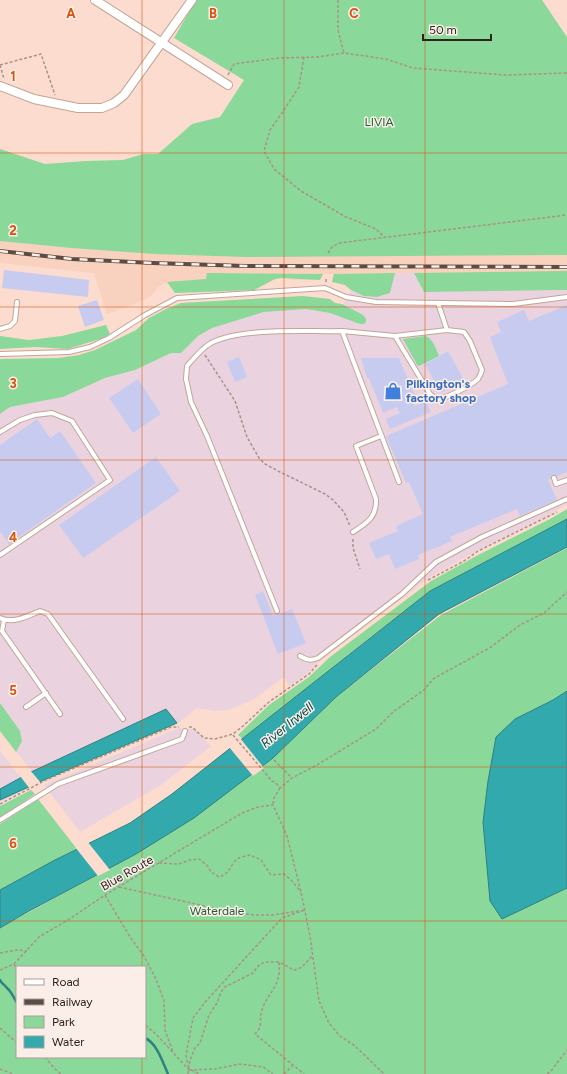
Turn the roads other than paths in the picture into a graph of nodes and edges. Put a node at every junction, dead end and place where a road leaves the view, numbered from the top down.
1 (95, 0) edge
2 (192, 0) edge
3 (162, 43) junction
4 (226, 83) road end
5 (3, 87) edge
6 (567, 297) edge
7 (17, 302) dead end
8 (438, 303) junction
9 (0, 329) edge
10 (447, 330) junction
11 (342, 331) junction
12 (395, 336) junction
13 (0, 354) edge
14 (0, 432) edge
15 (381, 436) junction
16 (554, 478) dead end
17 (567, 480) edge
18 (399, 482) dead end
19 (567, 499) edge
20 (353, 532) road end
21 (0, 555) edge
22 (277, 611) dead end
23 (2, 619) edge
24 (300, 656) dead end
25 (46, 693) junction
26 (26, 707) dead end
27 (60, 714) dead end
28 (123, 719) dead end
29 (185, 731) dead end
30 (0, 820) edge

1 - 3 street
2 - 3 street
3 - 4 street
3 - 5 street
6 - 8 lane
7 - 9 lane
8 - 10 lane
8 - 13 lane
10 - 12 lane
10 - 12 lane
11 - 12 lane
11 - 15 lane
11 - 22 lane
14 - 21 lane
15 - 18 lane
15 - 20 lane
16 - 17 lane
19 - 24 lane
23 - 25 lane
23 - 28 lane
25 - 26 lane
25 - 27 lane
29 - 30 lane

